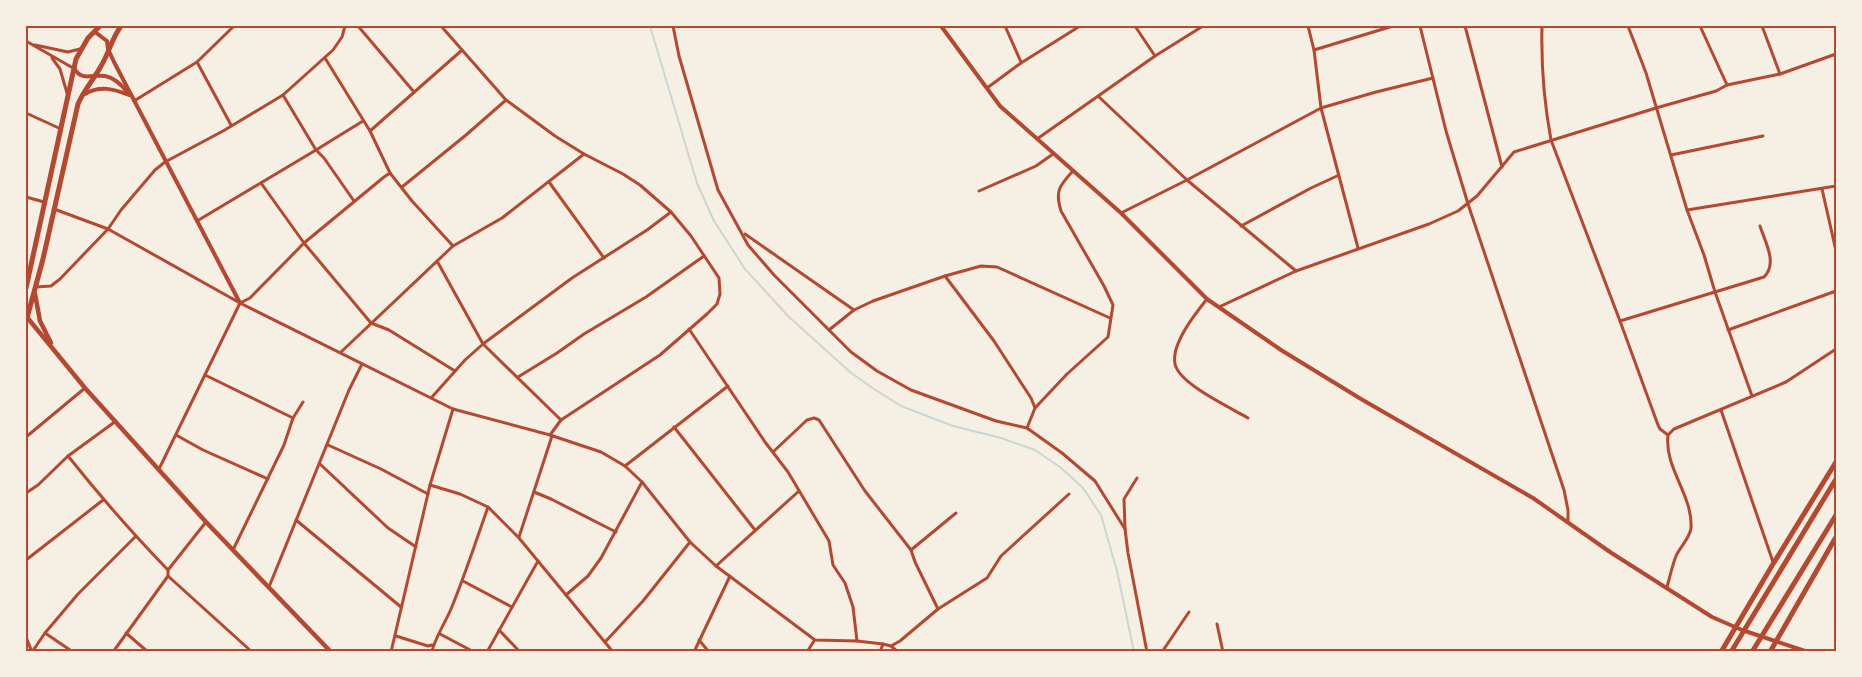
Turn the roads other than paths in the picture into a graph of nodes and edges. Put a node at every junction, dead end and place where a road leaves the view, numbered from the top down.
1 (100, 26) edge
2 (121, 26) edge
3 (234, 26) edge
4 (345, 26) edge
5 (358, 26) edge
6 (441, 26) edge
7 (673, 26) edge
8 (941, 26) edge
9 (1005, 26) edge
10 (1068, 26) edge
11 (1080, 26) edge
12 (1135, 26) edge
13 (1203, 26) edge
14 (1308, 26) edge
15 (1393, 26) edge
16 (1420, 26) edge
17 (1465, 26) edge
18 (1542, 26) edge
19 (1628, 26) edge
20 (1700, 26) edge
21 (1762, 26) edge
22 (94, 29) edge
23 (1071, 30) junction
24 (26, 41) edge
25 (33, 44) junction
26 (80, 49) junction
27 (108, 50) junction
28 (1314, 50) junction
29 (462, 51) junction
30 (49, 54) junction
31 (1836, 54) edge
32 (1155, 56) junction
33 (325, 58) junction
34 (197, 62) junction
35 (1022, 63) junction
36 (74, 68) junction
37 (1780, 74) junction
38 (94, 76) junction
39 (1433, 78) junction
40 (1727, 86) junction
41 (987, 88) junction
42 (414, 92) junction
43 (130, 95) junction
44 (283, 95) junction
45 (68, 96) junction
46 (82, 96) junction
47 (1099, 97) junction
48 (506, 100) junction
49 (134, 101) junction
50 (1321, 108) junction
51 (1656, 108) junction
52 (26, 113) edge
53 (363, 121) junction
54 (231, 125) junction
55 (61, 129) junction
56 (370, 130) junction
57 (1763, 136) dead end
58 (1037, 139) junction
59 (1551, 140) junction
60 (316, 150) junction
61 (584, 154) junction
62 (1053, 154) junction
63 (1671, 155) junction
64 (165, 162) junction
65 (1502, 167) junction
66 (1072, 172) junction
67 (390, 173) junction
68 (1337, 176) junction
69 (1187, 180) junction
70 (548, 181) junction
71 (261, 183) junction
72 (1836, 186) edge
73 (402, 187) junction
74 (1821, 189) junction
75 (979, 191) dead end
76 (26, 196) edge
77 (354, 201) junction
78 (44, 202) junction
79 (1468, 204) junction
80 (54, 209) junction
81 (1687, 210) junction
82 (671, 212) junction
83 (1121, 213) junction
84 (197, 221) junction
85 (1241, 226) junction
86 (1760, 226) dead end
87 (108, 229) junction
88 (743, 232) junction
89 (304, 243) junction
90 (453, 246) junction
91 (1358, 248) junction
92 (1836, 251) edge
93 (704, 256) junction
94 (604, 258) junction
95 (437, 261) junction
96 (27, 271) edge
97 (1296, 272) junction
98 (945, 276) junction
99 (26, 288) edge
100 (35, 290) junction
101 (1836, 291) edge
102 (1714, 292) junction
103 (1207, 298) junction
104 (240, 303) junction
105 (1218, 307) junction
106 (854, 310) junction
107 (1110, 318) junction
108 (26, 319) edge
109 (1620, 321) junction
110 (370, 323) junction
111 (689, 329) junction
112 (829, 330) junction
113 (1728, 330) junction
114 (483, 344) junction
115 (1836, 349) edge
116 (54, 351) junction
117 (341, 352) junction
118 (362, 364) junction
119 (455, 371) junction
120 (205, 375) junction
121 (518, 377) junction
122 (728, 386) junction
123 (85, 388) junction
124 (1752, 396) junction
125 (432, 398) junction
126 (303, 402) dead end
127 (1035, 408) junction
128 (453, 409) junction
129 (1721, 410) junction
130 (293, 418) junction
131 (1248, 418) dead end
132 (561, 420) junction
133 (116, 421) junction
134 (674, 428) junction
135 (1027, 428) junction
136 (176, 435) junction
137 (551, 435) junction
138 (1668, 435) junction
139 (26, 437) edge
140 (328, 445) junction
141 (774, 451) junction
142 (68, 456) junction
143 (1836, 462) edge
144 (320, 463) junction
145 (625, 466) junction
146 (159, 469) junction
147 (1137, 478) dead end
148 (267, 479) junction
149 (1836, 479) edge
150 (642, 482) junction
151 (430, 485) junction
152 (533, 492) junction
153 (799, 492) junction
154 (26, 493) edge
155 (428, 494) junction
156 (1069, 494) dead end
157 (103, 500) junction
158 (488, 507) junction
159 (957, 513) dead end
160 (1836, 515) edge
161 (296, 520) junction
162 (206, 522) junction
163 (1568, 524) junction
164 (755, 530) junction
165 (1125, 530) junction
166 (616, 532) junction
167 (135, 537) junction
168 (1836, 537) edge
169 (519, 538) junction
170 (690, 542) junction
171 (416, 547) junction
172 (233, 550) junction
173 (911, 550) junction
174 (26, 560) edge
175 (538, 561) junction
176 (1773, 564) junction
177 (716, 566) junction
178 (168, 570) junction
179 (168, 576) junction
180 (730, 576) junction
181 (463, 580) junction
182 (269, 587) junction
183 (1667, 588) junction
184 (566, 595) junction
185 (512, 607) junction
186 (402, 608) junction
187 (938, 609) junction
188 (1189, 612) dead end
189 (1217, 624) dead end
190 (1739, 629) junction
191 (499, 630) junction
192 (45, 633) junction
193 (126, 633) junction
194 (440, 634) junction
195 (396, 636) junction
196 (26, 637) edge
197 (699, 640) junction
198 (815, 640) junction
199 (1772, 640) junction
200 (605, 641) junction
201 (857, 641) junction
202 (884, 644) junction
203 (432, 645) junction
204 (891, 646) junction
205 (1798, 650) edge
206 (73, 651) edge
207 (113, 651) edge
208 (148, 651) edge
209 (252, 651) edge
210 (331, 651) edge
211 (391, 651) edge
212 (432, 651) edge
213 (474, 651) edge
214 (487, 651) edge
215 (520, 651) edge
216 (613, 651) edge
217 (694, 651) edge
218 (709, 651) edge
219 (807, 651) edge
220 (880, 651) edge
221 (898, 651) edge
222 (1147, 651) edge
223 (1162, 651) edge
224 (1223, 651) edge
225 (1721, 651) edge
226 (1731, 651) edge
227 (1752, 651) edge
228 (1770, 651) edge
229 (1808, 651) edge

1 - 22 main road
2 - 27 main road
3 - 34 street
4 - 33 street
5 - 42 street
6 - 29 street
7 - 88 street
8 - 41 street
9 - 35 street
10 - 23 street
11 - 23 street
12 - 32 street
13 - 32 street
14 - 28 street
15 - 28 street
16 - 39 street
17 - 65 street
18 - 59 street
19 - 51 street
20 - 40 street
21 - 37 street
22 - 26 main road
22 - 27 street
23 - 35 street
24 - 25 street
25 - 26 street
25 - 30 street
26 - 36 main road
27 - 38 main road
27 - 49 street
28 - 50 street
29 - 42 street
29 - 48 street
30 - 36 street
30 - 45 street
31 - 37 street
32 - 47 street
33 - 44 street
33 - 53 street
34 - 49 street
34 - 54 street
35 - 41 street
36 - 38 street
36 - 45 main road
37 - 40 street
38 - 43 street
38 - 46 main road
39 - 50 street
39 - 79 street
40 - 51 street
41 - 58 street
42 - 56 street
43 - 46 street
43 - 49 street
44 - 54 street
44 - 60 street
45 - 55 main road
46 - 80 main road
47 - 58 street
47 - 69 street
48 - 61 street
48 - 73 street
49 - 64 street
50 - 68 street
50 - 69 street
51 - 59 street
51 - 63 street
52 - 55 street
53 - 56 street
53 - 60 street
54 - 64 street
55 - 78 main road
56 - 67 street
57 - 63 street
58 - 62 street
59 - 65 street
59 - 109 street
60 - 71 street
60 - 77 street
61 - 70 street
61 - 82 street
62 - 66 street
62 - 75 street
63 - 81 street
64 - 84 street
64 - 87 street
65 - 79 street
66 - 83 street
66 - 107 street
67 - 73 street
67 - 77 street
68 - 85 street
68 - 91 street
69 - 83 street
69 - 85 street
70 - 90 street
70 - 94 street
71 - 84 street
71 - 89 street
72 - 74 street
73 - 90 street
74 - 81 street
74 - 92 street
76 - 78 street
77 - 89 street
78 - 96 main road
79 - 91 street
79 - 163 street
80 - 87 street
80 - 100 main road
81 - 102 street
82 - 93 street
82 - 94 street
83 - 103 street
84 - 104 street
85 - 97 street
86 - 102 street
87 - 100 street
87 - 104 street
88 - 106 street
88 - 112 street
89 - 104 street
89 - 110 street
90 - 95 street
91 - 97 street
93 - 111 street
93 - 121 street
94 - 114 street
95 - 110 street
95 - 114 street
96 - 99 main road
97 - 105 street
98 - 106 street
98 - 107 street
98 - 127 street
100 - 108 main road
100 - 116 main road
101 - 113 street
102 - 109 street
102 - 113 street
103 - 105 street
103 - 131 street
104 - 117 street
104 - 120 street
105 - 163 street
106 - 112 street
107 - 127 street
108 - 116 main road
109 - 138 street
110 - 117 street
110 - 119 street
111 - 122 street
111 - 132 street
112 - 135 street
113 - 124 street
114 - 119 street
114 - 121 street
115 - 124 street
116 - 123 main road
117 - 118 street
118 - 125 street
118 - 140 street
119 - 125 street
120 - 130 street
120 - 136 street
121 - 132 street
122 - 134 street
122 - 141 street
123 - 133 main road
123 - 139 street
124 - 129 street
125 - 128 street
126 - 130 street
127 - 135 street
128 - 137 street
128 - 151 street
129 - 138 street
129 - 176 street
130 - 148 street
132 - 137 street
133 - 142 street
133 - 146 main road
134 - 145 street
134 - 164 street
135 - 165 street
136 - 146 street
136 - 148 street
137 - 145 street
137 - 152 street
138 - 183 street
140 - 144 street
140 - 155 street
141 - 153 street
141 - 173 street
142 - 154 street
142 - 157 street
143 - 176 main road
144 - 161 street
144 - 171 street
145 - 150 street
146 - 162 main road
147 - 165 street
148 - 172 street
149 - 226 main road
150 - 166 street
150 - 170 street
151 - 155 street
151 - 158 street
152 - 166 street
152 - 169 street
153 - 164 street
153 - 201 street
155 - 171 street
156 - 187 street
157 - 167 street
157 - 174 street
158 - 169 street
158 - 181 street
159 - 173 street
160 - 227 main road
161 - 182 street
161 - 186 street
162 - 172 main road
162 - 178 street
163 - 183 street
164 - 177 street
165 - 222 street
166 - 184 street
167 - 178 street
167 - 192 street
168 - 199 main road
169 - 175 street
170 - 177 street
170 - 200 street
171 - 186 street
172 - 182 main road
173 - 187 street
175 - 184 street
175 - 185 street
176 - 190 main road
177 - 180 street
178 - 179 street
179 - 193 street
179 - 209 street
180 - 197 street
180 - 198 street
181 - 185 street
181 - 194 street
182 - 210 main road
183 - 190 street
184 - 200 street
185 - 191 street
186 - 195 street
187 - 204 street
188 - 223 street
189 - 224 street
190 - 199 street
190 - 225 main road
191 - 214 street
191 - 215 street
192 - 196 street
192 - 206 street
193 - 207 street
193 - 208 street
194 - 203 street
194 - 213 street
195 - 203 street
195 - 211 street
197 - 217 street
197 - 218 street
198 - 201 street
198 - 219 street
199 - 205 street
199 - 228 main road
200 - 216 street
201 - 202 street
202 - 204 street
202 - 220 street
203 - 212 street
204 - 221 street
205 - 229 street

